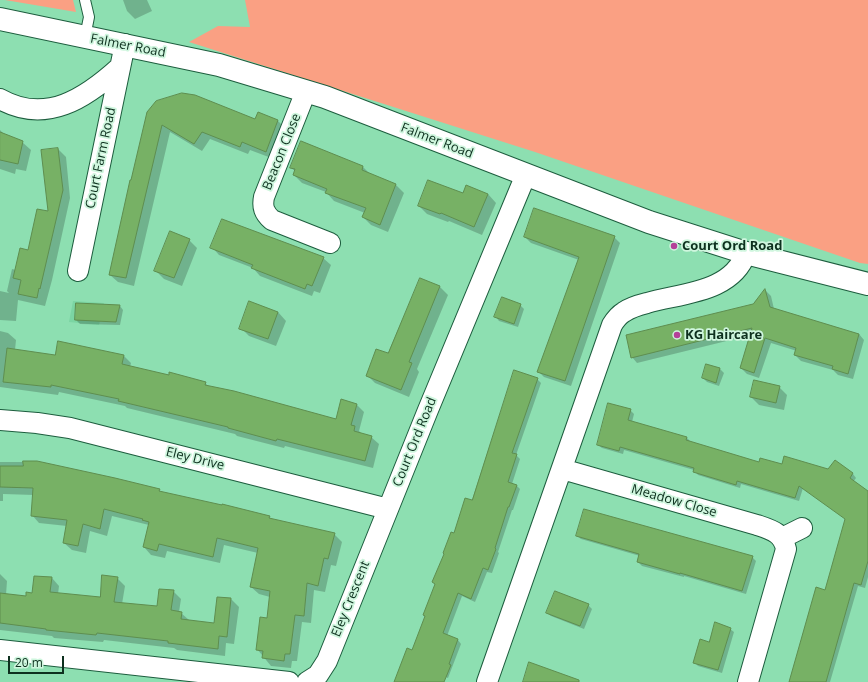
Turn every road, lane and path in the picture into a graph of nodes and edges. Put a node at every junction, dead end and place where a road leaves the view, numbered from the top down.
1 (85, 0) edge
2 (0, 19) edge
3 (85, 37) junction
4 (125, 44) junction
5 (120, 67) junction
6 (306, 91) junction
7 (0, 99) edge
8 (525, 175) junction
9 (330, 243) dead end
10 (746, 253) junction
11 (78, 271) dead end
12 (868, 284) edge
13 (0, 420) edge
14 (562, 469) junction
15 (388, 508) junction
16 (802, 528) dead end
17 (782, 538) junction
18 (0, 650) edge
19 (289, 682) edge
20 (306, 682) edge
21 (487, 682) edge
22 (748, 682) edge

1 - 3 lane
2 - 3 main road, Falmer Road
3 - 4 main road, Falmer Road
4 - 5 street, Court Farm Road
4 - 6 main road, Falmer Road
5 - 7 street
5 - 11 street, Court Farm Road
6 - 8 main road, Falmer Road
6 - 9 street, Beacon Close
8 - 10 main road, Falmer Road
8 - 15 street, Court Ord Road
10 - 12 main road, Falmer Road
10 - 14 street
13 - 15 street, Eley Drive
14 - 17 street, Meadow Close
14 - 21 street
15 - 20 street, Eley Crescent
16 - 17 street
17 - 22 street
18 - 19 street

